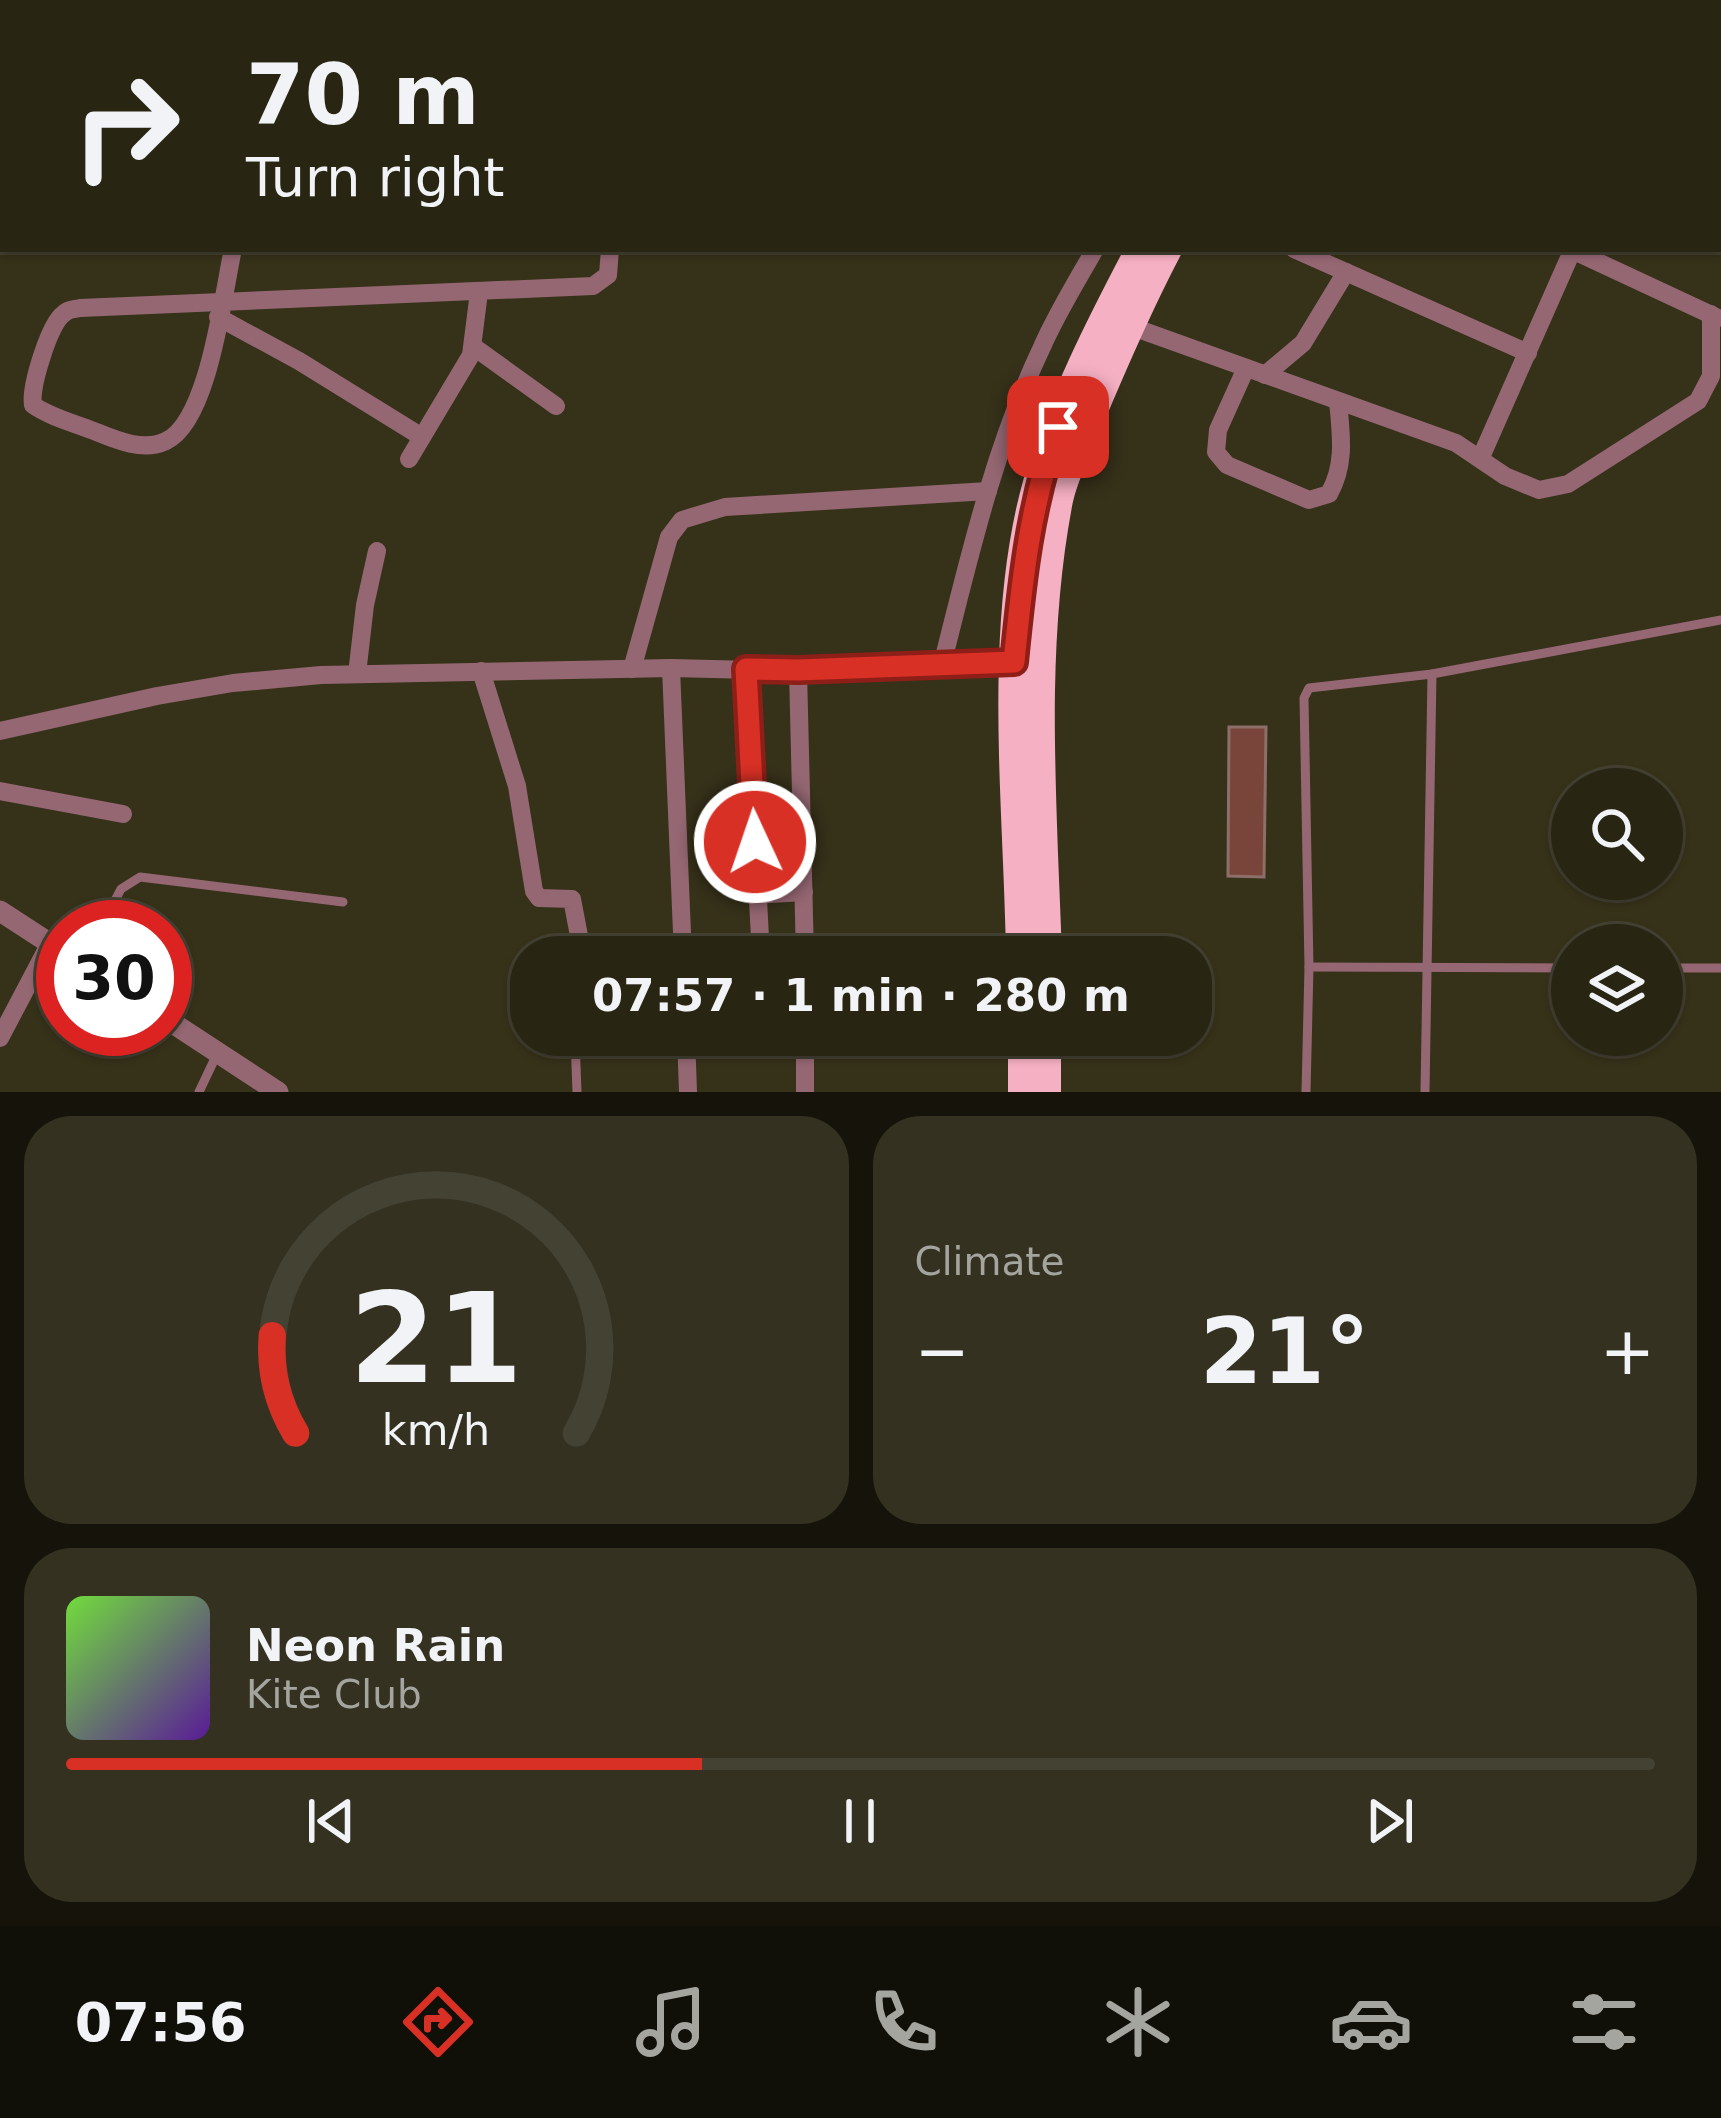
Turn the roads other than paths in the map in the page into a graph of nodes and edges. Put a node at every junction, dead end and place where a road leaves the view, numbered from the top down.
1 (232, 252) edge
2 (610, 252) edge
3 (1093, 252) edge
4 (1140, 252) edge
5 (1165, 252) edge
6 (1301, 252) edge
7 (1571, 252) edge
8 (1578, 252) edge
9 (1346, 272) junction
10 (479, 292) junction
11 (220, 310) junction
12 (1716, 317) edge
13 (1127, 325) junction
14 (475, 347) junction
15 (1528, 352) junction
16 (1256, 371) junction
17 (1338, 401) junction
18 (556, 406) dead end
19 (422, 437) junction
20 (1481, 457) junction
21 (409, 458) dead end
22 (988, 491) junction
23 (377, 551) dead end
24 (1721, 620) edge
25 (1014, 662) junction
26 (942, 665) junction
27 (671, 668) junction
28 (632, 669) junction
29 (746, 669) junction
30 (798, 670) junction
31 (481, 671) junction
32 (357, 674) junction
33 (1432, 674) junction
34 (0, 731) edge
35 (0, 790) edge
36 (123, 814) dead end
37 (804, 892) junction
38 (755, 895) junction
39 (115, 900) edge
40 (343, 902) dead end
41 (0, 911) edge
42 (36, 935) edge
43 (579, 936) edge
44 (682, 936) edge
45 (759, 936) edge
46 (805, 936) edge
47 (1021, 936) edge
48 (1046, 936) edge
49 (1309, 967) junction
50 (1429, 968) junction
51 (1551, 968) edge
52 (1683, 968) edge
53 (1721, 968) edge
54 (36, 980) edge
55 (192, 1036) edge
56 (0, 1038) edge
57 (218, 1053) junction
58 (576, 1056) edge
59 (687, 1056) edge
60 (805, 1056) edge
61 (1023, 1056) edge
62 (1046, 1056) edge
63 (199, 1092) edge
64 (278, 1092) edge
65 (577, 1092) edge
66 (688, 1092) edge
67 (805, 1092) edge
68 (1024, 1092) edge
69 (1046, 1092) edge
70 (1306, 1092) edge
71 (1425, 1092) edge

1 - 11 street
2 - 10 street
3 - 22 street
4 - 25 highway
5 - 13 highway
6 - 9 street
7 - 15 street
8 - 12 street
9 - 15 street
9 - 16 street
10 - 11 street
10 - 14 street
11 - 11 street
11 - 19 street
12 - 20 street
13 - 16 street
13 - 48 highway
14 - 18 street
14 - 19 street
15 - 20 street
16 - 17 street
16 - 17 street
17 - 20 street
19 - 21 street
22 - 26 street
22 - 28 street
23 - 32 street
24 - 33 lane
25 - 26 street
25 - 47 highway
26 - 30 street
27 - 28 street
27 - 29 street
27 - 44 street
28 - 31 street
29 - 30 street
29 - 38 street
30 - 37 street
31 - 32 street
31 - 43 street
32 - 34 street
33 - 49 lane
33 - 50 lane
35 - 36 street
37 - 38 street
37 - 46 street
38 - 45 street
39 - 40 lane
41 - 42 street
49 - 50 lane
49 - 70 lane
50 - 51 lane
50 - 71 lane
52 - 53 lane
54 - 56 street
55 - 57 street
57 - 63 lane
57 - 64 street
58 - 65 lane
59 - 66 street
60 - 67 street
61 - 68 highway
62 - 69 highway

